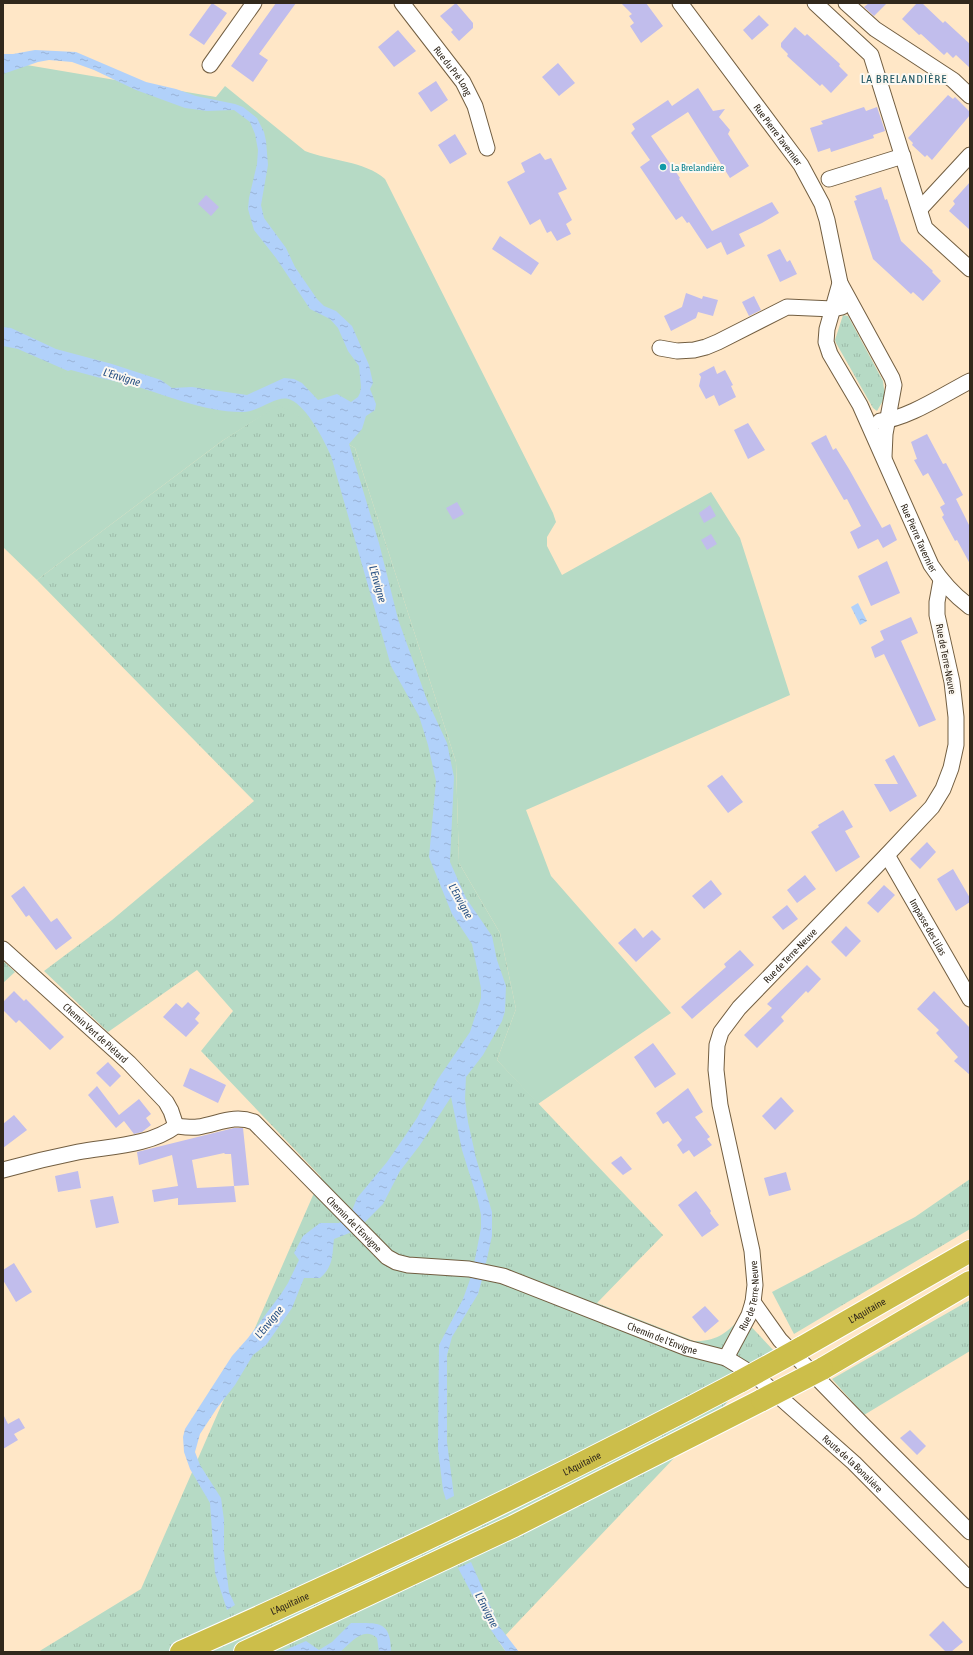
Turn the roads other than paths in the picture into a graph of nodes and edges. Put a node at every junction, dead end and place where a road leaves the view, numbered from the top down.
1 (254, 3) edge
2 (402, 3) edge
3 (680, 3) edge
4 (815, 3) edge
5 (846, 3) edge
6 (210, 65) dead end
7 (970, 96) edge
8 (487, 148) dead end
9 (970, 155) edge
10 (903, 156) junction
11 (829, 179) dead end
12 (920, 209) junction
13 (970, 269) edge
14 (840, 283) junction
15 (833, 309) junction
16 (854, 310) junction
17 (660, 348) dead end
18 (970, 381) edge
19 (888, 420) junction
20 (867, 421) junction
21 (884, 457) junction
22 (941, 580) junction
23 (970, 607) edge
24 (887, 856) junction
25 (3, 949) edge
26 (970, 999) edge
27 (176, 1126) junction
28 (3, 1170) edge
29 (970, 1250) edge
30 (970, 1282) edge
31 (753, 1302) junction
32 (726, 1358) junction
33 (970, 1532) edge
34 (970, 1580) edge
35 (180, 1652) edge
36 (245, 1652) edge

1 - 6 street
2 - 8 street, Rue du Pré Long
3 - 14 street, Rue Pierre Tavernier
4 - 10 street
5 - 7 street
9 - 12 street
10 - 11 street
10 - 12 street
12 - 13 street
14 - 15 street, Rue Pierre Tavernier
14 - 16 street, Rue Pierre Tavernier
15 - 16 street
15 - 17 street
15 - 20 street, Rue Pierre Tavernier
16 - 19 street, Rue Pierre Tavernier
18 - 19 street
19 - 20 street
19 - 21 street, Rue Pierre Tavernier
20 - 21 street, Rue Pierre Tavernier
21 - 22 street, Rue Pierre Tavernier
22 - 23 street, Rue Pierre Tavernier
22 - 24 street, Rue de Terre-Neuve
24 - 26 street, Impasse des Lilas
24 - 31 street, Rue de Terre-Neuve
25 - 27 street, Chemin Vert de Piétard
27 - 28 street
27 - 32 street, Chemin de l'Envigne
29 - 35 highway, L'Aquitaine, bridge
30 - 36 highway, bridge
31 - 32 street, Rue de Terre-Neuve
31 - 33 street
32 - 34 street, Route de la Bonalière

